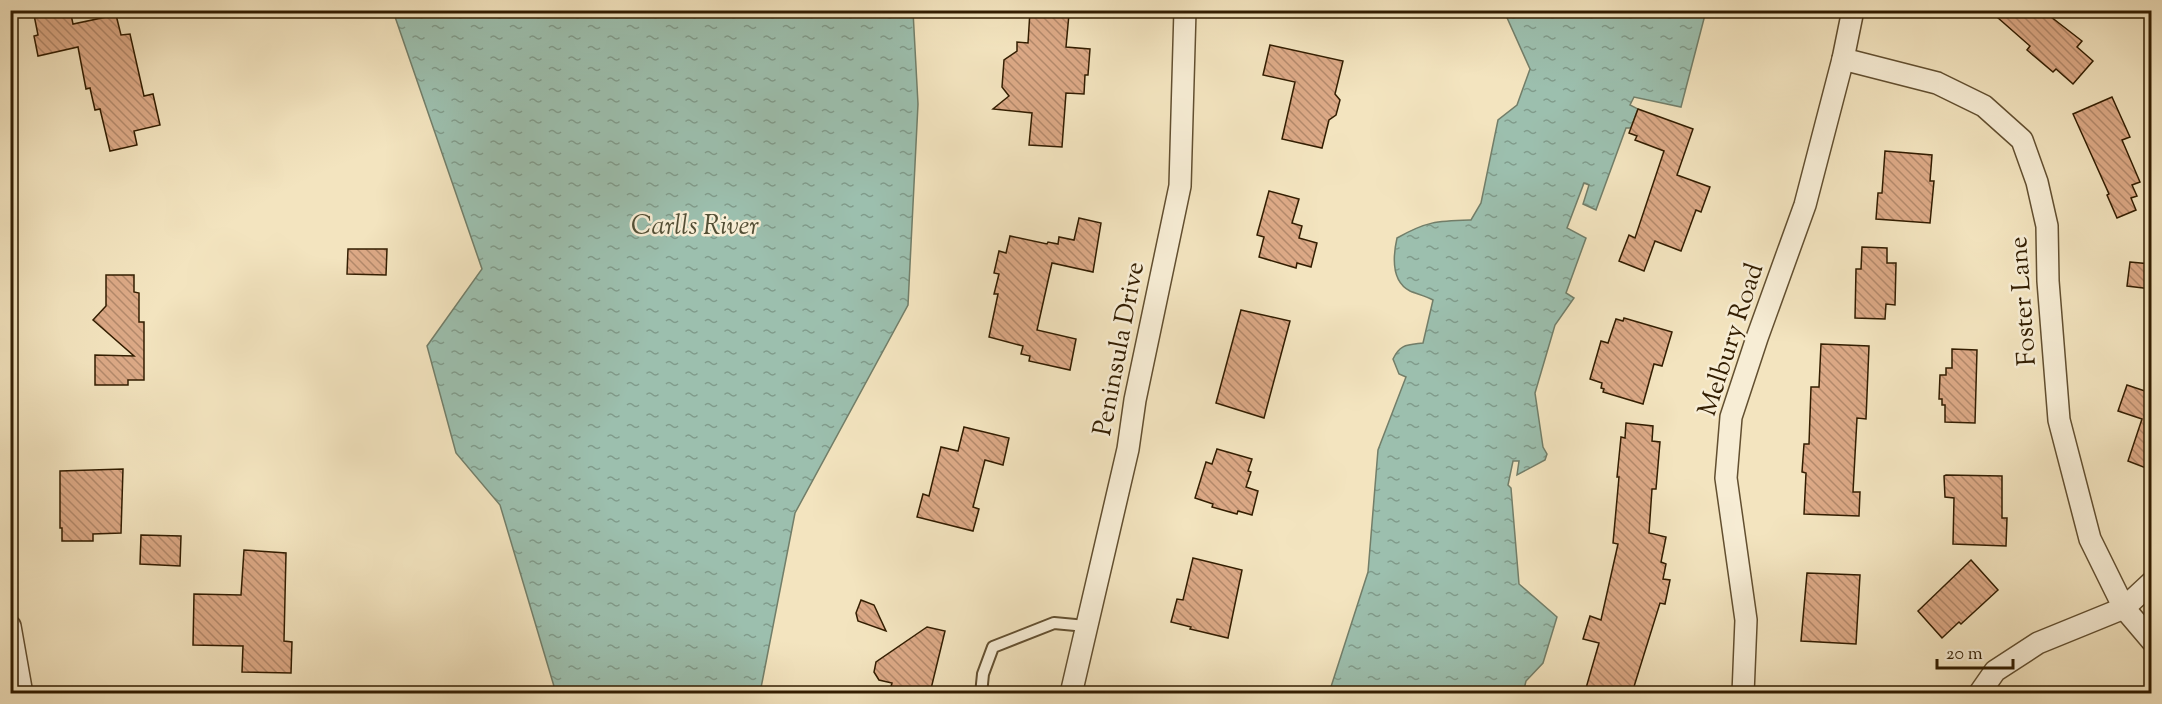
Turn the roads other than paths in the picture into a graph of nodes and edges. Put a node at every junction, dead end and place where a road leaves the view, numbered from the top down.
1 (1185, 10) edge
2 (1853, 10) edge
3 (1843, 59) junction
4 (2151, 582) edge
5 (2124, 608) junction
6 (10, 626) edge
7 (1086, 626) junction
8 (2151, 641) edge
9 (22, 693) edge
10 (981, 693) edge
11 (1071, 693) edge
12 (1743, 693) edge
13 (1979, 693) edge

1 - 7 street, Peninsula Drive
2 - 3 street, Melbury Road
3 - 5 street, Foster Lane
3 - 12 street, Melbury Road
4 - 5 street
5 - 8 street, Foster Lane
5 - 13 street
6 - 9 street
7 - 10 lane
7 - 11 street, Peninsula Drive

